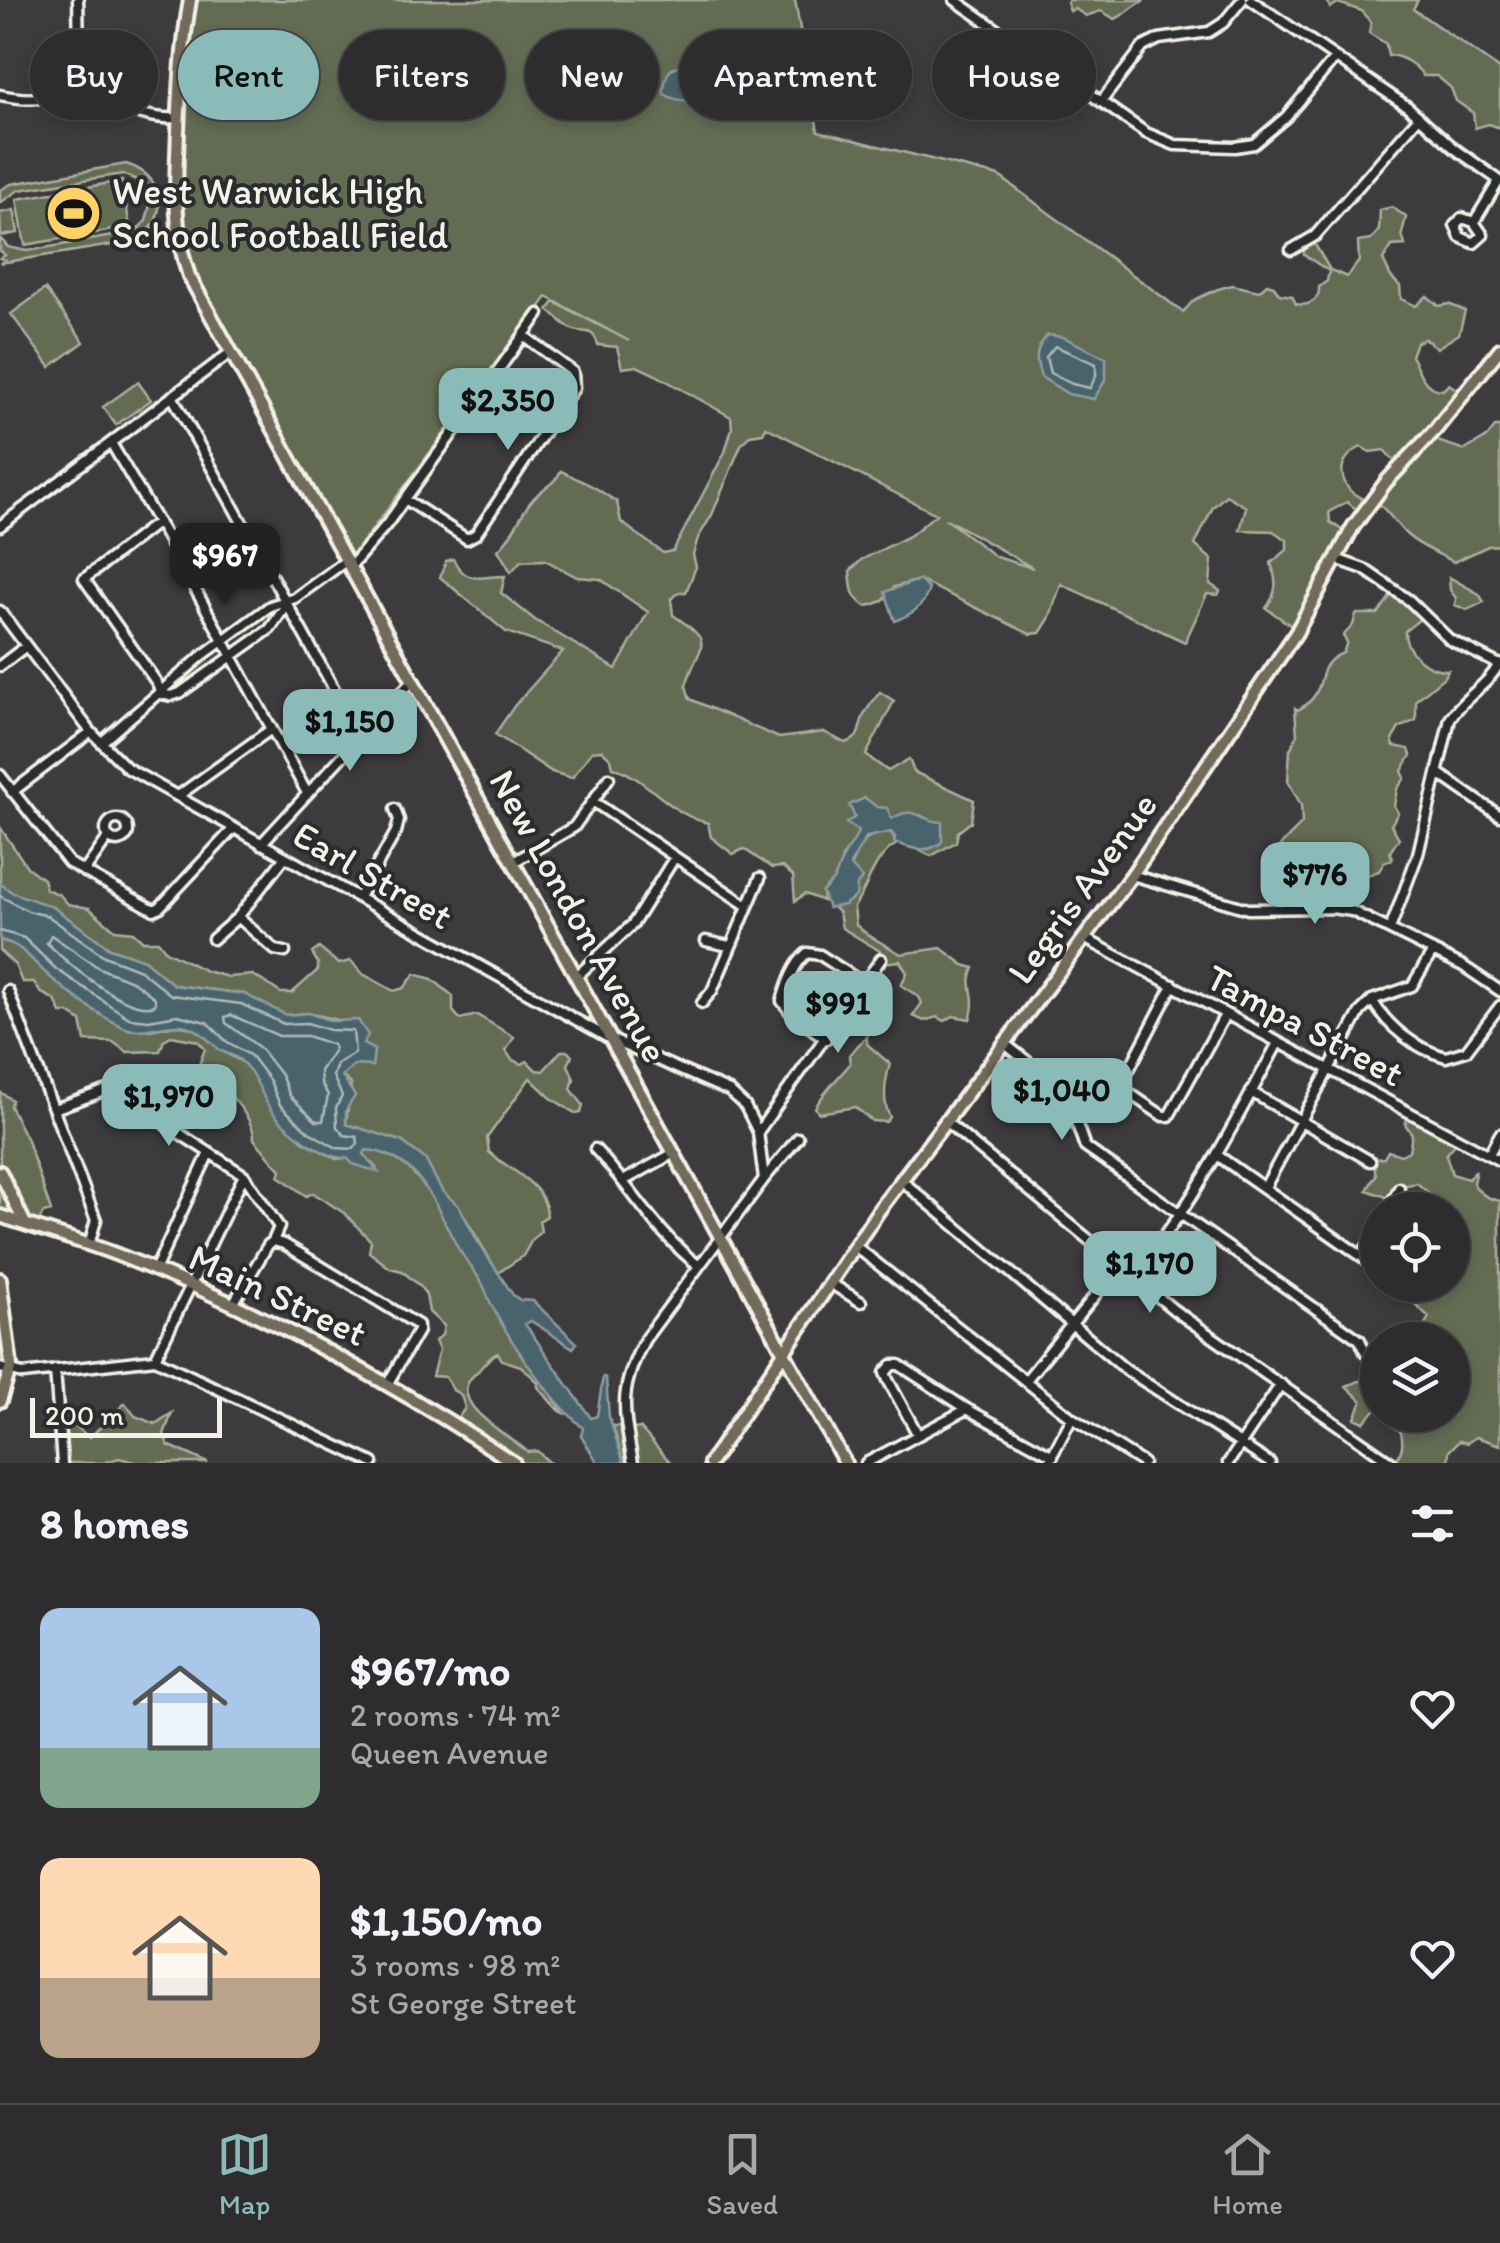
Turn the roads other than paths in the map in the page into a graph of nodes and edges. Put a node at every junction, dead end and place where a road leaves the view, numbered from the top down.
1 (78, 0) edge
2 (190, 0) edge
3 (955, 0) edge
4 (1242, 0) edge
5 (1251, 0) edge
6 (80, 30) edge
7 (185, 30) edge
8 (1335, 58) junction
9 (0, 95) edge
10 (30, 98) edge
11 (1102, 102) junction
12 (1418, 117) junction
13 (179, 120) edge
14 (1500, 181) edge
15 (1474, 222) dead end
16 (1291, 250) dead end
17 (539, 314) dead end
18 (524, 336) junction
19 (1500, 348) edge
20 (230, 352) junction
21 (172, 396) junction
22 (111, 444) junction
23 (404, 499) junction
24 (1, 522) edge
25 (158, 522) junction
26 (1336, 559) junction
27 (349, 563) junction
28 (286, 603) junction
29 (0, 611) edge
30 (223, 642) junction
31 (26, 646) junction
32 (232, 655) junction
33 (1500, 664) edge
34 (0, 666) edge
35 (413, 680) junction
36 (161, 694) junction
37 (270, 730) junction
38 (91, 732) junction
39 (360, 736) junction
40 (102, 742) junction
41 (1438, 773) junction
42 (0, 775) edge
43 (609, 778) dead end
44 (12, 792) junction
45 (307, 793) junction
46 (178, 796) junction
47 (594, 802) junction
48 (395, 810) dead end
49 (1500, 816) edge
50 (234, 828) junction
51 (106, 838) dead end
52 (262, 844) junction
53 (285, 857) junction
54 (675, 857) junction
55 (515, 861) junction
56 (84, 872) junction
57 (1132, 875) junction
58 (760, 878) dead end
59 (359, 897) junction
60 (746, 904) junction
61 (238, 917) junction
62 (1390, 928) junction
63 (1084, 938) junction
64 (213, 939) dead end
65 (706, 941) dead end
66 (729, 946) junction
67 (1433, 950) junction
68 (285, 952) dead end
69 (880, 959) dead end
70 (577, 976) junction
71 (865, 984) junction
72 (1172, 985) junction
73 (1498, 986) edge
74 (8, 992) dead end
75 (1372, 1000) junction
76 (702, 1003) dead end
77 (1500, 1006) edge
78 (1226, 1015) junction
79 (826, 1039) junction
80 (612, 1040) junction
81 (1278, 1043) junction
82 (1005, 1044) junction
83 (1328, 1070) junction
84 (1252, 1092) junction
85 (54, 1109) junction
86 (946, 1121) junction
87 (1300, 1122) junction
88 (758, 1132) junction
89 (1500, 1134) edge
90 (798, 1138) dead end
91 (595, 1149) dead end
92 (209, 1153) junction
93 (674, 1153) junction
94 (1490, 1154) junction
95 (1217, 1155) junction
96 (1500, 1160) edge
97 (1370, 1161) dead end
98 (0, 1172) edge
99 (244, 1175) junction
100 (764, 1179) junction
101 (625, 1180) junction
102 (902, 1180) junction
103 (5, 1188) junction
104 (1265, 1188) junction
105 (1399, 1188) dead end
106 (1397, 1192) edge
107 (1178, 1215) junction
108 (1, 1218) edge
109 (28, 1226) junction
110 (720, 1235) junction
111 (273, 1240) junction
112 (89, 1245) junction
113 (855, 1246) junction
114 (1360, 1255) edge
115 (699, 1266) junction
116 (1119, 1266) junction
117 (155, 1270) junction
118 (1131, 1276) junction
119 (0, 1279) edge
120 (830, 1283) junction
121 (190, 1285) junction
122 (1, 1293) edge
123 (861, 1302) dead end
124 (233, 1304) junction
125 (1074, 1322) junction
126 (1360, 1340) edge
127 (784, 1352) junction
128 (155, 1359) junction
129 (55, 1370) junction
130 (5, 1371) edge
131 (1026, 1379) junction
132 (388, 1383) junction
133 (1280, 1384) junction
134 (0, 1401) edge
135 (967, 1408) junction
136 (1072, 1418) junction
137 (918, 1435) junction
138 (1241, 1445) junction
139 (1050, 1460) edge
140 (62, 1463) edge
141 (373, 1463) edge
142 (514, 1463) edge
143 (634, 1463) edge
144 (710, 1463) edge
145 (845, 1463) edge
146 (866, 1463) edge
147 (1143, 1463) edge
148 (1228, 1463) edge
149 (1270, 1463) edge
150 (1392, 1463) edge

1 - 6 street
2 - 7 main road, New London Avenue
3 - 11 street
4 - 11 street
5 - 8 street
8 - 11 street
8 - 12 street
9 - 10 street
12 - 14 street
12 - 16 street
13 - 20 main road, New London Avenue
14 - 15 street
17 - 18 street
18 - 23 street
18 - 23 street
19 - 26 main road, Legris Avenue
20 - 21 street
20 - 27 main road, New London Avenue
21 - 22 street
21 - 28 street
22 - 24 street
22 - 25 street
23 - 27 street
25 - 30 street
25 - 36 street
26 - 33 street
26 - 57 main road, Legris Avenue
27 - 28 street
27 - 35 main road, New London Avenue
28 - 30 street
28 - 32 street
28 - 39 street
29 - 31 street, Earl Street
30 - 32 street
30 - 36 street
31 - 34 street
31 - 38 street, Earl Street
32 - 36 street
32 - 37 street
33 - 41 street
35 - 39 street
35 - 55 main road, New London Avenue
36 - 40 street
37 - 45 street
37 - 46 street
38 - 40 street, Earl Street
38 - 44 street
39 - 45 street
40 - 46 street, Earl Street
41 - 49 street
41 - 62 street
42 - 44 street
43 - 47 street
44 - 56 street
45 - 52 street
46 - 50 street, Earl Street
47 - 54 street
47 - 55 street
48 - 59 street
50 - 52 street, Earl Street
50 - 56 street
51 - 56 street
52 - 53 street, Earl Street
53 - 59 street, Earl Street
53 - 61 street
54 - 60 street
54 - 70 street
55 - 70 main road, New London Avenue
57 - 62 street
57 - 63 main road, Legris Avenue
58 - 60 street
59 - 80 street, Earl Street
60 - 66 street
61 - 64 street
61 - 68 street
62 - 67 street
63 - 72 street, Tampa Street
63 - 82 main road, Legris Avenue
65 - 66 street
66 - 76 street
67 - 73 street
67 - 75 street
69 - 71 street
70 - 80 main road, New London Avenue
71 - 79 street
71 - 79 street
72 - 78 street, Tampa Street
72 - 78 street
74 - 85 street
75 - 77 street
75 - 83 street
78 - 81 street, Tampa Street
79 - 88 street
80 - 88 street, Earl Street
80 - 93 main road, New London Avenue
81 - 83 street, Tampa Street
81 - 84 street
82 - 86 main road, Legris Avenue
82 - 107 street
83 - 87 street
83 - 94 street, Tampa Street
84 - 87 street
84 - 95 street
85 - 92 street
85 - 112 street
86 - 102 main road, Legris Avenue
86 - 116 street
87 - 97 street
87 - 104 street
88 - 100 street
89 - 94 street
90 - 100 street
91 - 101 street
92 - 99 street
92 - 117 street
93 - 101 street
93 - 110 main road, New London Avenue
94 - 96 street, Tampa Street
95 - 104 street
95 - 107 street
98 - 103 main road
99 - 111 street
99 - 121 street
100 - 110 street
101 - 115 street
102 - 113 main road, Legris Avenue
102 - 125 street
103 - 108 main road
103 - 109 main road
104 - 114 street
105 - 106 street
107 - 118 street
107 - 126 street
108 - 109 main road, Main Street
109 - 112 main road, Main Street
110 - 115 street
110 - 127 main road, New London Avenue
111 - 124 street
111 - 132 street
112 - 117 main road, Main Street
113 - 120 main road, Legris Avenue
113 - 131 street
115 - 143 street
116 - 118 street
116 - 125 street
117 - 121 main road, Main Street
118 - 133 street
119 - 122 main road
120 - 123 street
120 - 127 main road, Legris Avenue
121 - 124 main road, Main Street
121 - 128 street
122 - 130 main road
124 - 132 main road, Main Street
125 - 131 street
125 - 138 street
127 - 144 main road, Legris Avenue
127 - 145 main road, New London Avenue
128 - 129 street
128 - 141 street
129 - 130 street
129 - 140 street
130 - 134 main road
131 - 136 street
132 - 142 main road, Main Street
133 - 138 street
133 - 150 street
135 - 137 street
135 - 137 street
135 - 139 street
136 - 139 street
136 - 147 street
137 - 146 street
138 - 148 street
138 - 149 street

